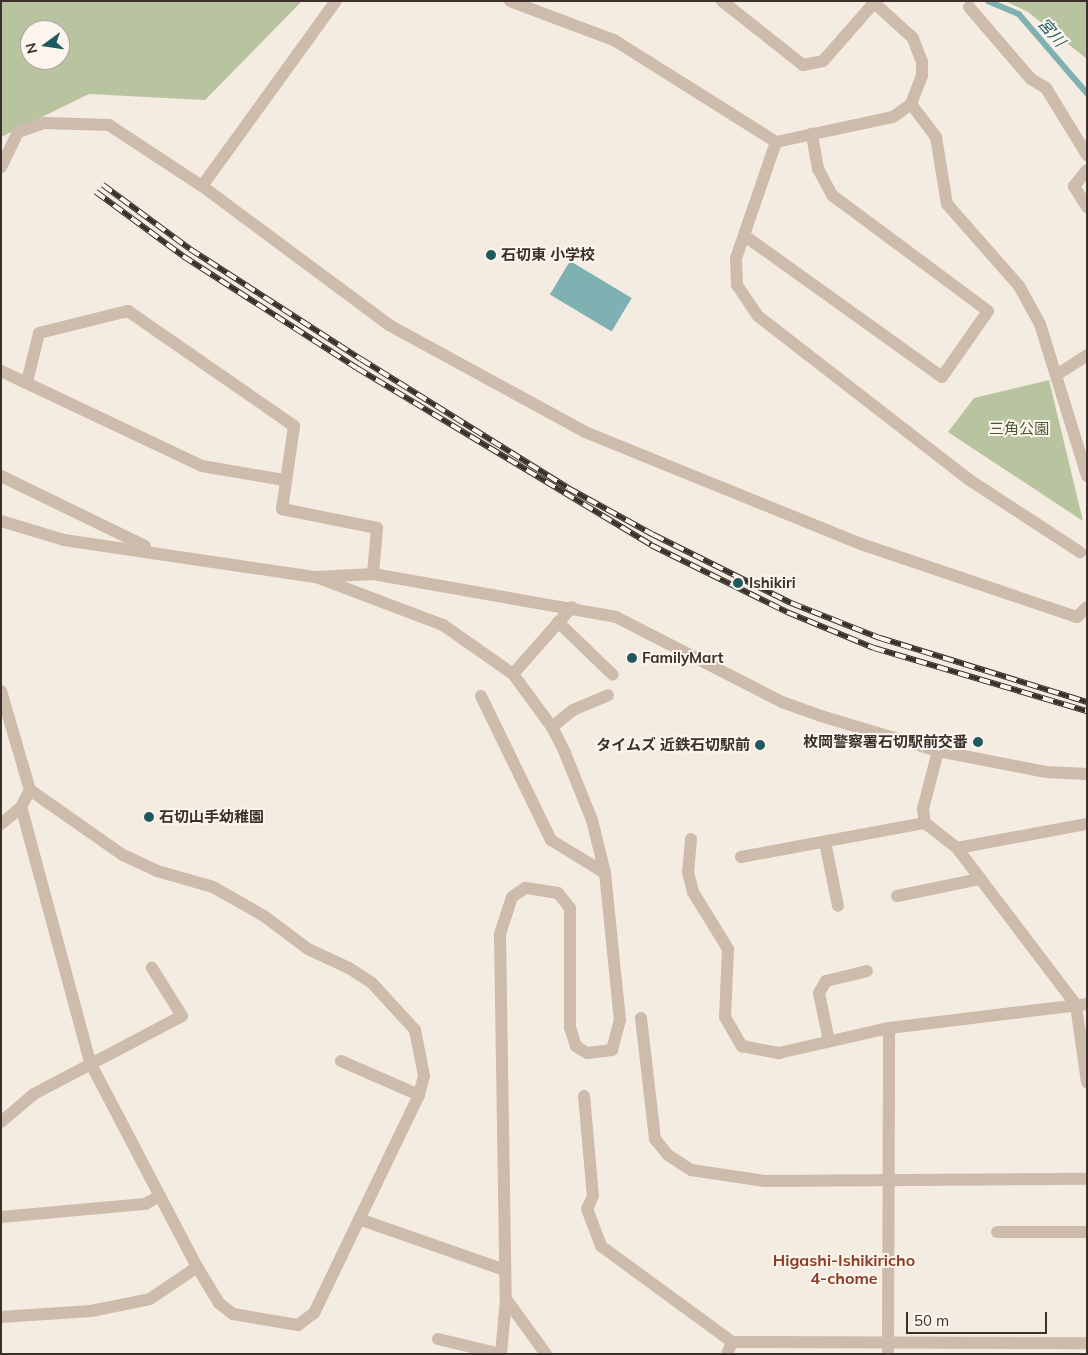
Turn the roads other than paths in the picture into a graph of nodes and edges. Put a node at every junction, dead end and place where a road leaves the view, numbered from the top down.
1 (336, 1) edge
2 (510, 1) edge
3 (873, 2) edge
4 (728, 3) edge
5 (969, 7) dead end
6 (911, 104) junction
7 (812, 134) junction
8 (776, 142) junction
9 (1087, 155) edge
10 (1, 167) edge
11 (1087, 170) edge
12 (202, 186) junction
13 (1087, 207) edge
14 (745, 236) junction
15 (1087, 355) edge
16 (1, 372) edge
17 (1058, 374) junction
18 (27, 382) junction
19 (1086, 468) edge
20 (1, 476) edge
21 (284, 480) junction
22 (1, 521) edge
23 (154, 551) junction
24 (1084, 553) edge
25 (374, 574) junction
26 (316, 576) junction
27 (572, 606) junction
28 (1087, 607) edge
29 (558, 622) junction
30 (513, 674) junction
31 (613, 675) dead end
32 (1, 691) edge
33 (608, 695) dead end
34 (481, 696) dead end
35 (552, 727) junction
36 (938, 751) junction
37 (1087, 774) edge
38 (30, 790) junction
39 (21, 807) junction
40 (925, 823) junction
41 (1, 824) edge
42 (1087, 824) edge
43 (691, 839) dead end
44 (825, 842) junction
45 (957, 848) junction
46 (741, 857) dead end
47 (605, 873) junction
48 (980, 879) junction
49 (897, 896) dead end
50 (838, 906) dead end
51 (152, 968) dead end
52 (867, 971) dead end
53 (1081, 1004) edge
54 (642, 1018) dead end
55 (890, 1028) junction
56 (829, 1041) junction
57 (341, 1061) dead end
58 (90, 1062) junction
59 (1086, 1068) edge
60 (1087, 1082) edge
61 (420, 1095) junction
62 (584, 1096) dead end
63 (1, 1122) edge
64 (1087, 1179) edge
65 (889, 1180) junction
66 (160, 1196) junction
67 (1, 1217) edge
68 (359, 1219) junction
69 (997, 1232) dead end
70 (1087, 1232) edge
71 (198, 1267) junction
72 (505, 1270) junction
73 (506, 1299) junction
74 (1, 1317) edge
75 (438, 1339) dead end
76 (732, 1342) junction
77 (1087, 1343) edge
78 (888, 1347) edge
79 (501, 1354) edge
80 (546, 1354) edge
81 (727, 1354) edge

1 - 12 street
2 - 8 street
3 - 4 street
3 - 6 street
5 - 9 street
6 - 7 street
6 - 17 street
7 - 8 street
7 - 14 street
8 - 14 street
10 - 12 street
11 - 13 street
12 - 28 street
14 - 24 street
15 - 17 street
16 - 18 street
17 - 19 street
18 - 21 street
18 - 21 street
20 - 23 street
21 - 25 street
22 - 23 street
23 - 26 street
25 - 26 street
25 - 27 street
26 - 30 street
27 - 29 street
27 - 36 street
29 - 30 street
29 - 31 street
30 - 35 street
32 - 38 street
33 - 35 street
34 - 47 street
35 - 47 street
36 - 37 street
36 - 40 street
38 - 39 street
38 - 61 street
39 - 41 street
39 - 58 street
40 - 44 street
40 - 45 street
42 - 45 street
43 - 56 street
44 - 46 street
44 - 50 street
45 - 48 street
47 - 72 street
48 - 49 street
48 - 53 street
51 - 58 street
52 - 56 street
53 - 55 street
53 - 59 street
54 - 65 street
55 - 56 street
55 - 65 street
57 - 61 street
58 - 63 street
58 - 66 street
59 - 60 street
61 - 68 street
62 - 76 street
64 - 65 street
65 - 78 street
66 - 67 street
66 - 71 street
68 - 71 street
68 - 72 street
69 - 70 street
71 - 74 street
72 - 73 street
73 - 79 street
73 - 80 street
75 - 79 street
76 - 78 street
76 - 81 street
77 - 78 street

